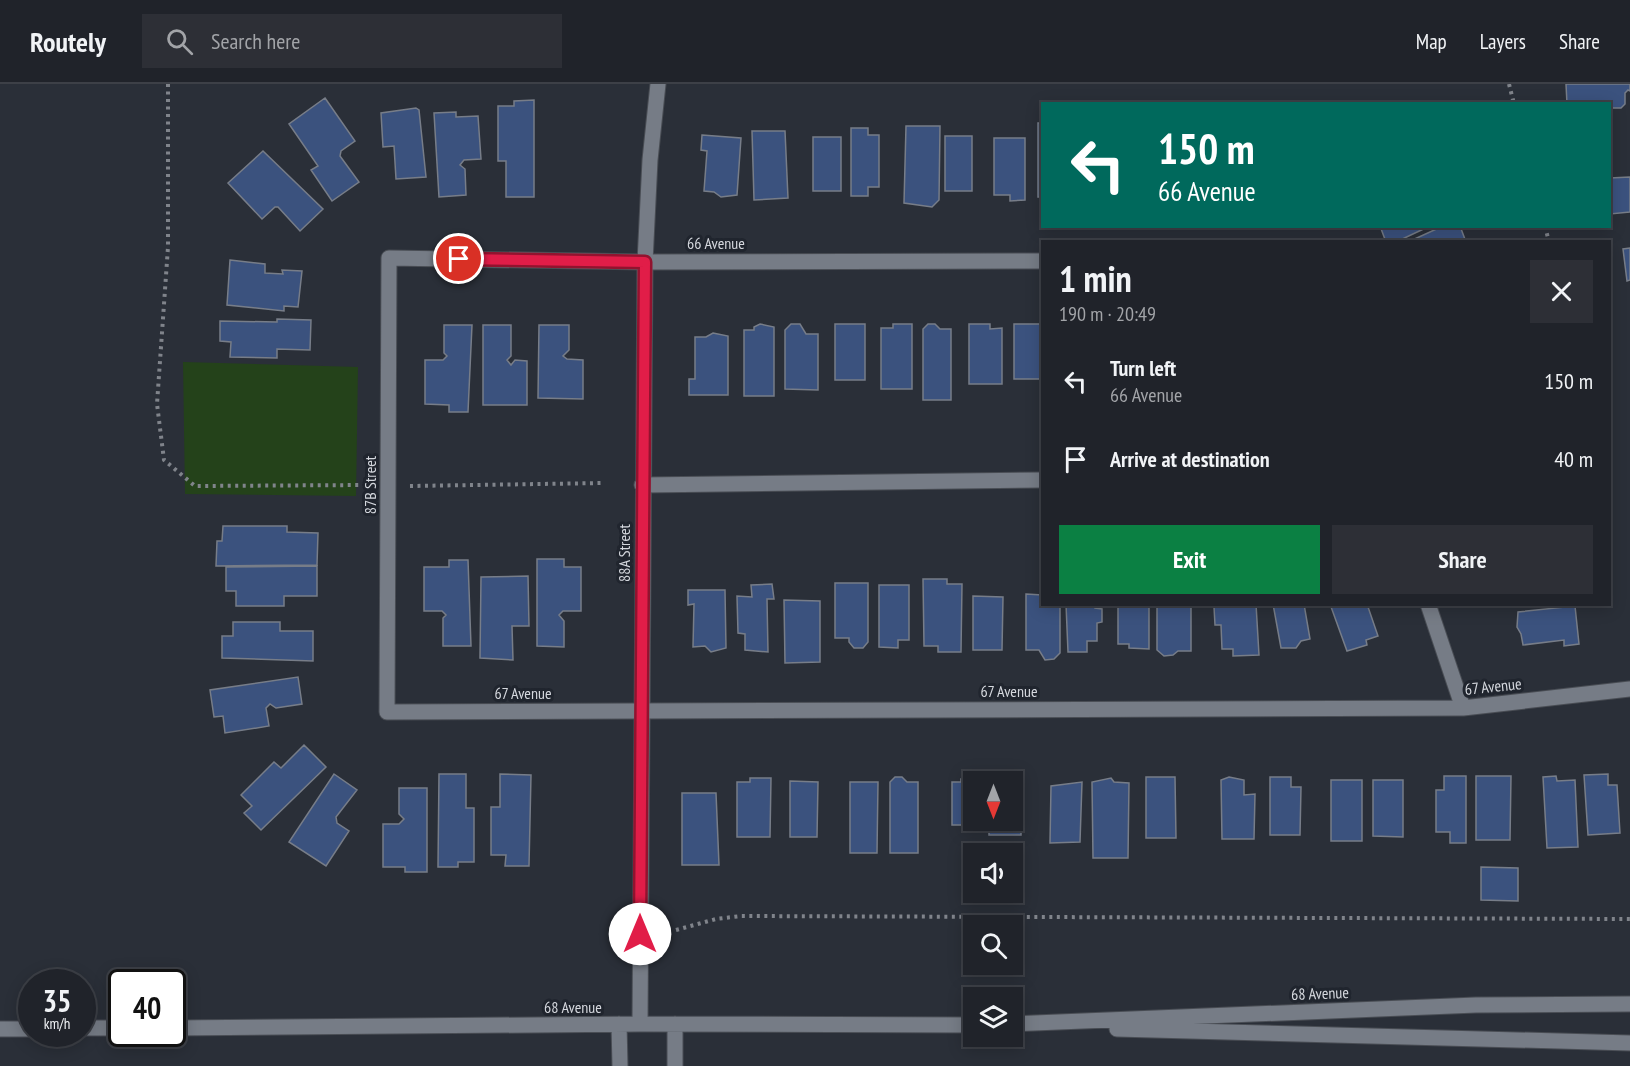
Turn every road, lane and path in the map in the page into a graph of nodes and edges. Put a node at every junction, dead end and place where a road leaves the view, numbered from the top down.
1 (168, 84) edge
2 (658, 84) edge
3 (1509, 84) edge
4 (1514, 102) edge
5 (389, 258) joint
6 (1041, 261) edge
7 (645, 262) junction
8 (1041, 480) edge
9 (604, 483) dead end
10 (388, 485) junction
11 (642, 485) junction
12 (1429, 606) edge
13 (1630, 689) edge
14 (1462, 708) junction
15 (641, 711) junction
16 (387, 712) joint
17 (1630, 919) edge
18 (676, 930) dead end
19 (1630, 1004) edge
20 (619, 1024) junction
21 (640, 1024) junction
22 (675, 1024) junction
23 (963, 1025) edge
24 (1023, 1025) edge
25 (1023, 1025) edge
26 (186, 1028) edge
27 (0, 1029) edge
28 (18, 1029) edge
29 (1630, 1043) edge
30 (620, 1066) edge
31 (675, 1066) edge

1 - 10 path
2 - 7 street, 88A Street
3 - 4 path
5 - 7 street, 66 Avenue
5 - 10 street, 87B Street
6 - 7 street, 66 Avenue
7 - 11 street, 88A Street
8 - 11 street
9 - 10 path
10 - 16 street, 87B Street
11 - 15 street, 88A Street
12 - 14 street
13 - 14 street, 67 Avenue
14 - 15 street, 67 Avenue
15 - 16 street, 67 Avenue
15 - 21 street, 88A Street
17 - 18 path
19 - 24 street, 68 Avenue
20 - 21 street, 68 Avenue
20 - 26 street, 68 Avenue
20 - 30 street
21 - 22 street, 68 Avenue
22 - 23 street, 68 Avenue
22 - 31 street
25 - 29 street, 68 Avenue
27 - 28 street

